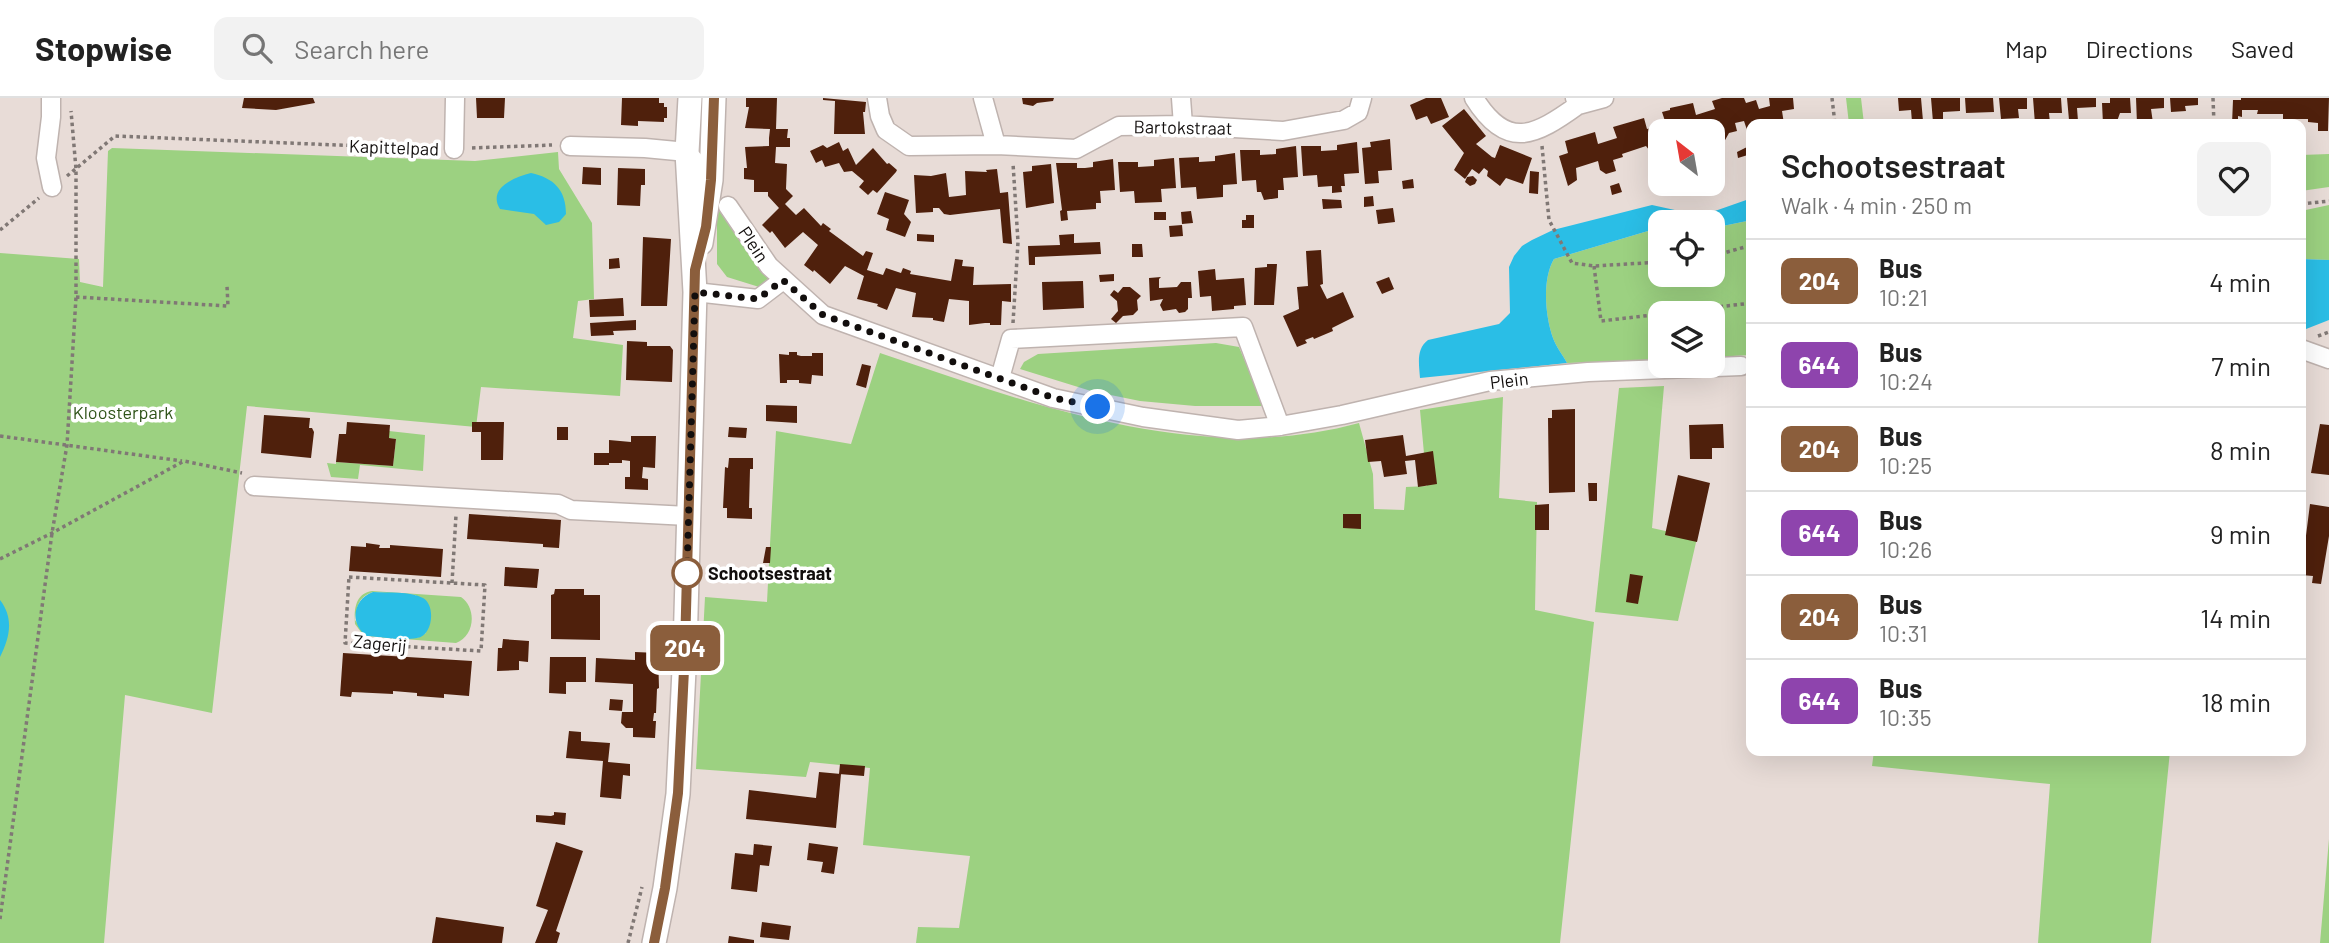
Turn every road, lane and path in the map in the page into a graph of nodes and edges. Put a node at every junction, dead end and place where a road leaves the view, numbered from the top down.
1 (51, 98) edge
2 (455, 98) edge
3 (690, 98) edge
4 (714, 98) edge
5 (877, 98) edge
6 (983, 98) edge
7 (1181, 98) edge
8 (1362, 98) edge
9 (1474, 98) edge
10 (1604, 98) edge
11 (1832, 98) edge
12 (2213, 98) edge
13 (1577, 101) edge
14 (71, 108) dead end
15 (1834, 119) edge
16 (2214, 119) edge
17 (1183, 125) junction
18 (1541, 126) junction
19 (570, 146) joint
20 (1004, 146) junction
21 (454, 149) junction
22 (687, 152) junction
23 (76, 169) junction
24 (711, 180) junction
25 (52, 187) dead end
26 (2329, 201) edge
27 (2306, 203) edge
28 (728, 206) dead end
29 (1746, 247) edge
30 (1725, 253) edge
31 (1648, 263) edge
32 (1594, 266) junction
33 (783, 280) junction
34 (695, 281) junction
35 (227, 286) dead end
36 (76, 298) junction
37 (1746, 304) edge
38 (1725, 306) edge
39 (1648, 315) edge
40 (1012, 339) junction
41 (2306, 351) edge
42 (2329, 359) edge
43 (1741, 366) dead end
44 (1000, 378) junction
45 (1280, 426) junction
46 (0, 436) edge
47 (67, 444) junction
48 (184, 461) junction
49 (254, 486) joint
50 (457, 498) junction
51 (688, 516) junction
52 (52, 534) junction
53 (0, 559) edge
54 (452, 583) junction
55 (0, 919) edge
56 (654, 943) edge

1 - 25 street
2 - 21 street
3 - 22 main road
4 - 24 main road
5 - 20 street, Bartokstraat
6 - 20 street
7 - 17 street
8 - 17 street, Bartokstraat
9 - 18 street
10 - 13 street
11 - 15 path
12 - 16 path
13 - 18 street
14 - 23 path
17 - 20 street, Bartokstraat
18 - 32 path
19 - 21 path, Kapittelpad
19 - 22 street
20 - 40 path
21 - 23 path, Kapittelpad
22 - 24 street
22 - 34 main road
23 - 36 path
24 - 34 main road
26 - 27 path
28 - 33 street, Plein
29 - 30 path
31 - 32 path
32 - 39 path
33 - 34 street
33 - 44 street, Plein
34 - 51 main road
35 - 36 path
36 - 47 path
37 - 38 path
40 - 44 street
40 - 45 street
41 - 42 street
43 - 45 street, Plein
44 - 45 street, Plein
46 - 47 path
47 - 48 path
47 - 52 path
48 - 49 path
48 - 52 path
49 - 50 street
50 - 51 street
50 - 54 path
51 - 56 main road
52 - 53 path
52 - 55 path
54 - 54 path, Zagerij

